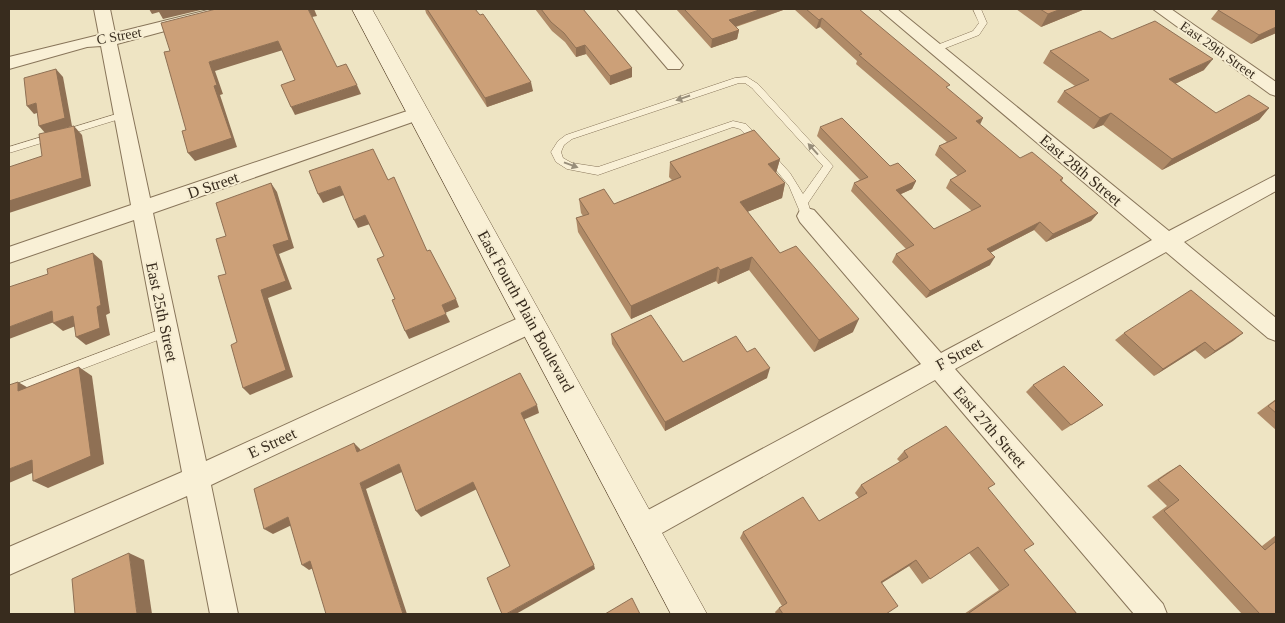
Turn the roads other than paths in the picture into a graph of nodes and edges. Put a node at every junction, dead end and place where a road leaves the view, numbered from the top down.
1 (102, 9) edge
2 (229, 9) edge
3 (362, 9) edge
4 (625, 9) edge
5 (887, 9) edge
6 (977, 9) edge
7 (1161, 9) edge
8 (108, 39) junction
9 (935, 49) junction
10 (9, 63) edge
11 (674, 64) dead end
12 (1276, 90) edge
13 (417, 114) junction
14 (123, 115) junction
15 (9, 150) edge
16 (1276, 182) edge
17 (805, 209) junction
18 (142, 210) junction
19 (1167, 241) junction
20 (9, 255) edge
21 (533, 322) junction
22 (166, 332) junction
23 (1276, 332) edge
24 (937, 366) junction
25 (9, 392) edge
26 (196, 479) junction
27 (643, 528) junction
28 (9, 561) edge
29 (224, 614) edge
30 (690, 614) edge
31 (1153, 614) edge

1 - 8 street, East 25th Street
2 - 8 street, C Street
3 - 13 main road, East Fourth Plain Boulevard
4 - 11 street
5 - 9 street, East 28th Street
6 - 9 lane
7 - 12 street, East 29th Street
8 - 10 street, C Street
8 - 14 street, East 25th Street
9 - 19 street, East 28th Street
13 - 18 street, D Street
13 - 21 main road, East Fourth Plain Boulevard
14 - 15 lane
14 - 18 street, East 25th Street
16 - 19 street, F Street
17 -> 17 lane
17 - 24 street, East 27th Street
18 - 20 street, D Street
18 - 22 street, East 25th Street
19 - 23 street, East 28th Street
19 - 24 street, F Street
21 - 26 street, E Street
21 - 27 main road, East Fourth Plain Boulevard
22 - 25 lane
22 - 26 street, East 25th Street
24 - 27 street, F Street
24 - 31 street, East 27th Street
26 - 28 street, E Street
26 - 29 street, East 25th Street
27 - 30 main road, East Fourth Plain Boulevard

